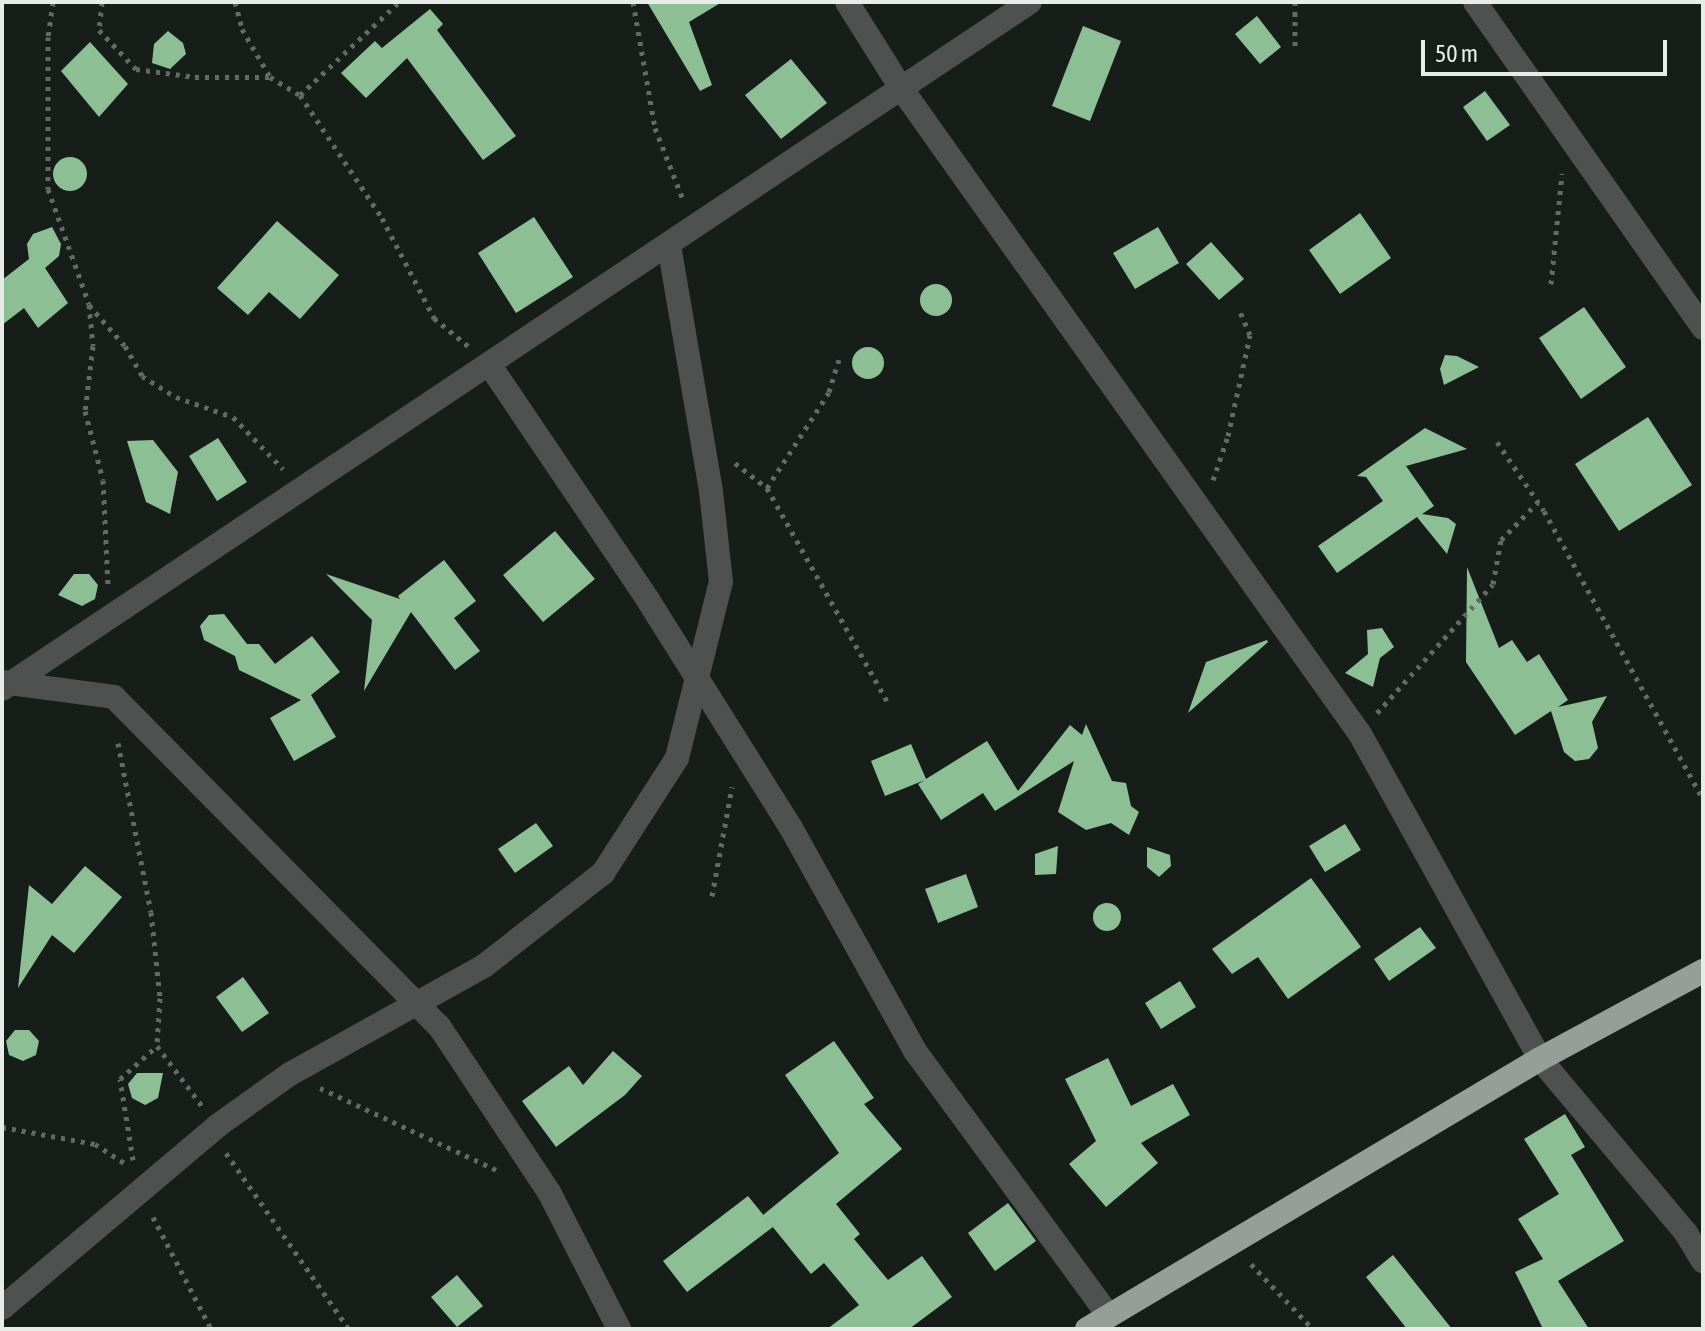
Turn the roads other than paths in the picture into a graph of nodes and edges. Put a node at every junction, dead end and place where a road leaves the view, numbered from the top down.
1 (847, 2) edge
2 (1030, 2) edge
3 (1475, 2) edge
4 (901, 88) junction
5 (669, 245) junction
6 (1703, 328) edge
7 (489, 364) junction
8 (698, 681) junction
9 (4, 686) edge
10 (1703, 971) edge
11 (414, 1006) junction
12 (1540, 1059) junction
13 (1703, 1261) edge
14 (2, 1308) edge
15 (1109, 1316) junction
16 (619, 1329) edge
17 (1087, 1329) edge

1 - 4 street
2 - 4 street
3 - 6 street
4 - 5 street
4 - 12 street
5 - 7 street
5 - 8 street
7 - 8 street
7 - 9 street
8 - 11 street
8 - 15 street
9 - 11 street
10 - 12 highway
11 - 14 street
11 - 16 street
12 - 13 street
12 - 15 highway
15 - 17 highway

